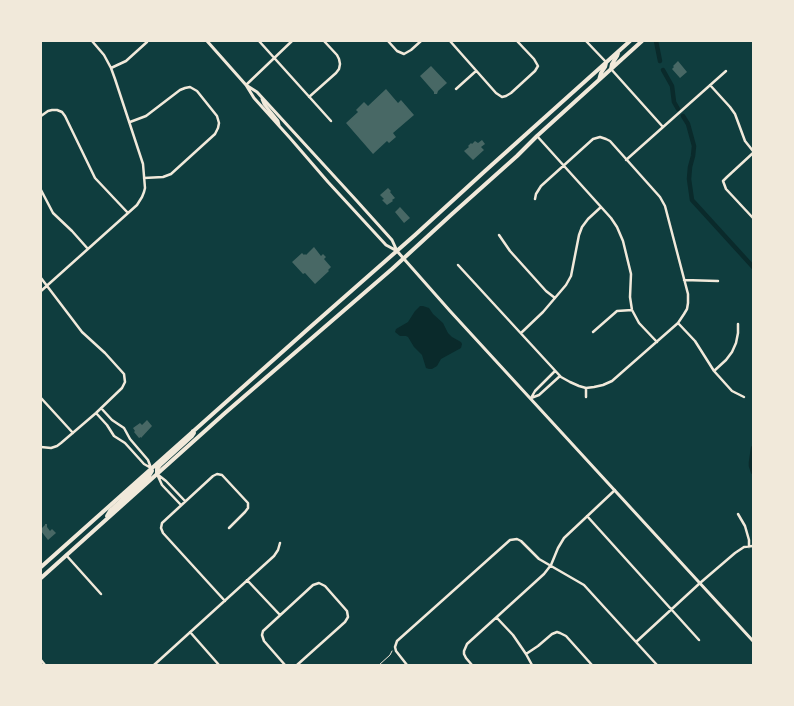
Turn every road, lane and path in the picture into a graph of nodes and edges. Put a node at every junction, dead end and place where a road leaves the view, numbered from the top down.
1 (92, 41) edge
2 (207, 41) edge
3 (259, 41) edge
4 (292, 41) edge
5 (324, 41) edge
6 (388, 41) edge
7 (421, 41) edge
8 (450, 41) edge
9 (517, 41) edge
10 (586, 41) edge
11 (630, 41) edge
12 (642, 41) edge
13 (147, 42) edge
14 (618, 52) junction
15 (274, 58) junction
16 (606, 63) junction
17 (111, 68) junction
18 (611, 70) junction
19 (476, 71) junction
20 (726, 71) dead end
21 (599, 80) junction
22 (246, 84) junction
23 (710, 85) junction
24 (456, 89) dead end
25 (259, 94) junction
26 (309, 97) junction
27 (41, 116) edge
28 (331, 121) dead end
29 (130, 122) junction
30 (279, 125) junction
31 (663, 127) junction
32 (537, 136) junction
33 (753, 152) edge
34 (626, 160) junction
35 (564, 165) junction
36 (144, 178) junction
37 (41, 190) edge
38 (535, 199) dead end
39 (601, 207) junction
40 (128, 213) junction
41 (753, 218) edge
42 (499, 235) dead end
43 (88, 249) junction
44 (397, 251) junction
45 (404, 258) junction
46 (458, 265) dead end
47 (41, 278) edge
48 (684, 280) junction
49 (718, 281) dead end
50 (47, 285) junction
51 (41, 291) edge
52 (555, 298) junction
53 (632, 310) junction
54 (678, 323) junction
55 (738, 324) dead end
56 (593, 332) dead end
57 (521, 333) junction
58 (657, 342) junction
59 (556, 371) junction
60 (714, 371) junction
61 (560, 376) junction
62 (586, 388) junction
63 (586, 397) dead end
64 (744, 397) dead end
65 (41, 398) edge
66 (531, 398) junction
67 (101, 408) junction
68 (96, 413) junction
69 (193, 431) junction
70 (73, 433) junction
71 (41, 447) edge
72 (152, 468) junction
73 (157, 474) junction
74 (615, 490) junction
75 (185, 501) junction
76 (181, 505) junction
77 (738, 514) dead end
78 (587, 516) junction
79 (107, 518) junction
80 (229, 528) dead end
81 (280, 543) dead end
82 (753, 546) edge
83 (748, 547) junction
84 (66, 555) junction
85 (551, 566) junction
86 (41, 567) edge
87 (41, 578) edge
88 (247, 580) junction
89 (700, 583) junction
90 (102, 594) dead end
91 (225, 601) junction
92 (672, 610) junction
93 (280, 616) junction
94 (497, 618) junction
95 (190, 632) junction
96 (699, 640) dead end
97 (753, 641) edge
98 (636, 642) junction
99 (395, 647) junction
100 (526, 654) junction
101 (41, 660) edge
102 (46, 665) edge
103 (154, 665) edge
104 (219, 665) edge
105 (285, 665) edge
106 (297, 665) edge
107 (379, 665) edge
108 (407, 665) edge
109 (472, 665) edge
110 (532, 665) edge
111 (592, 665) edge
112 (657, 665) edge

1 - 17 street
2 - 22 main road
3 - 15 street
4 - 15 street
5 - 26 street
6 - 7 street
8 - 19 street
9 - 19 street
10 - 16 street
11 - 14 highway
12 - 18 highway
13 - 17 street
14 - 16 highway
14 - 18 highway
15 - 22 street
15 - 26 street
16 - 21 highway
16 - 44 highway
17 - 29 street
18 - 21 highway
18 - 31 street
19 - 24 street
20 - 23 street
21 - 32 highway
22 - 25 main road
22 - 30 main road
23 - 31 street
23 - 33 street
25 - 30 main road
25 - 44 main road
26 - 28 street
27 - 40 street
29 - 36 street
29 - 36 street
30 - 44 main road
31 - 34 street
32 - 35 street
32 - 45 highway
33 - 41 street
34 - 35 street
34 - 48 street
35 - 38 street
35 - 39 street
36 - 40 street
37 - 43 street
39 - 52 street
39 - 53 street
40 - 43 street
42 - 52 street
43 - 50 street
44 - 45 main road
44 - 69 highway
45 - 66 main road
45 - 73 highway
46 - 57 street
47 - 50 street
48 - 49 street
48 - 54 street
50 - 51 street
50 - 67 street
52 - 57 street
53 - 56 street
53 - 58 street
54 - 58 street
54 - 60 street
55 - 60 street
57 - 59 street
58 - 62 street
59 - 61 street
59 - 66 street
60 - 64 street
61 - 62 street
61 - 66 street
62 - 63 street
65 - 70 street
66 - 74 main road
67 - 68 street
67 - 72 street
68 - 70 street
68 - 72 street
69 - 72 highway
69 - 73 highway
70 - 71 street
72 - 79 highway
72 - 86 highway
73 - 75 street
73 - 76 street
73 - 79 highway
74 - 78 street
74 - 89 main road
75 - 76 street
75 - 80 street
76 - 91 street
77 - 83 street
78 - 85 street
78 - 92 street
79 - 84 highway
81 - 88 street
82 - 83 street
83 - 89 street
84 - 87 highway
84 - 90 street
85 - 94 street
85 - 98 street
85 - 99 street
88 - 91 street
88 - 93 street
89 - 92 street
89 - 97 main road
91 - 95 street
92 - 96 street
92 - 98 street
93 - 105 street
93 - 106 street
94 - 100 street
94 - 109 street
95 - 103 street
95 - 104 street
98 - 112 street
99 - 107 path
99 - 108 street
100 - 110 street
100 - 111 street
101 - 102 street

